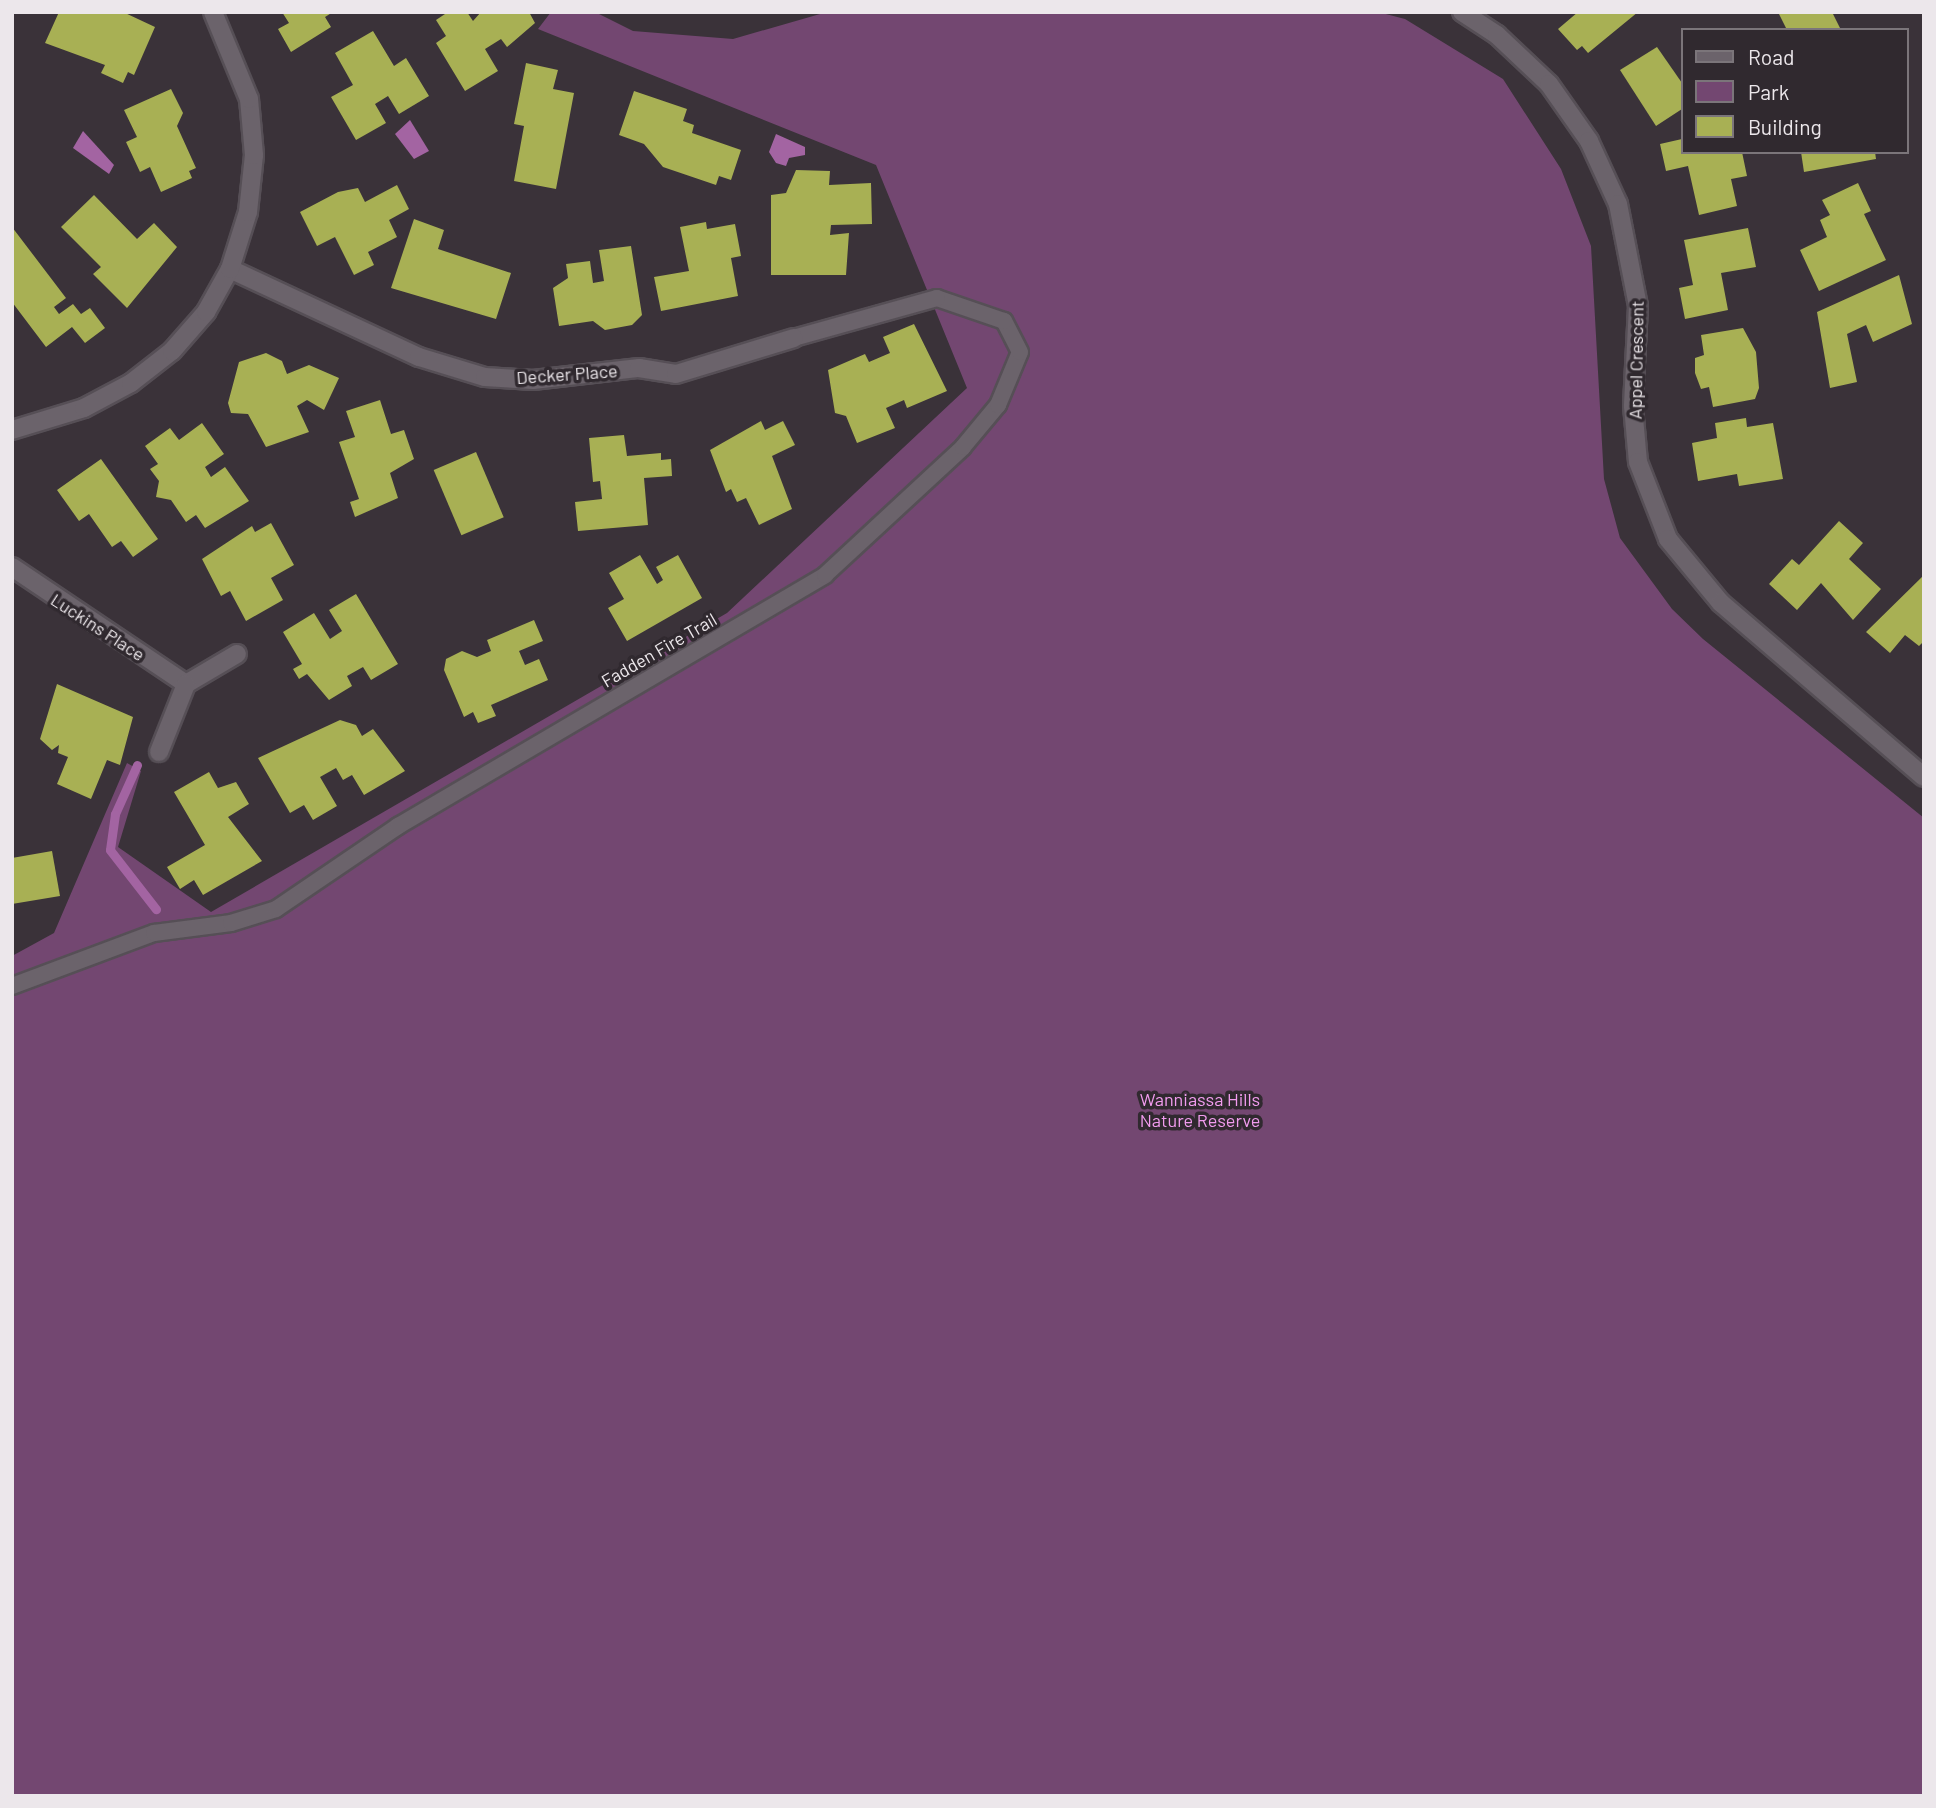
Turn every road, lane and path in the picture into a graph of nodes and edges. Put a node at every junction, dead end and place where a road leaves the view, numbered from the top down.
1 (213, 12) edge
2 (1462, 12) edge
3 (230, 270) junction
4 (794, 338) joint
5 (12, 430) edge
6 (12, 567) edge
7 (237, 654) dead end
8 (186, 684) junction
9 (159, 752) dead end
10 (1924, 777) edge
11 (12, 986) edge

1 - 3 street
2 - 10 street, Appel Crescent
3 - 4 street, Decker Place
3 - 5 street
4 - 11 lane, Fadden Fire Trail
6 - 8 street, Luckins Place
7 - 8 street
8 - 9 street

